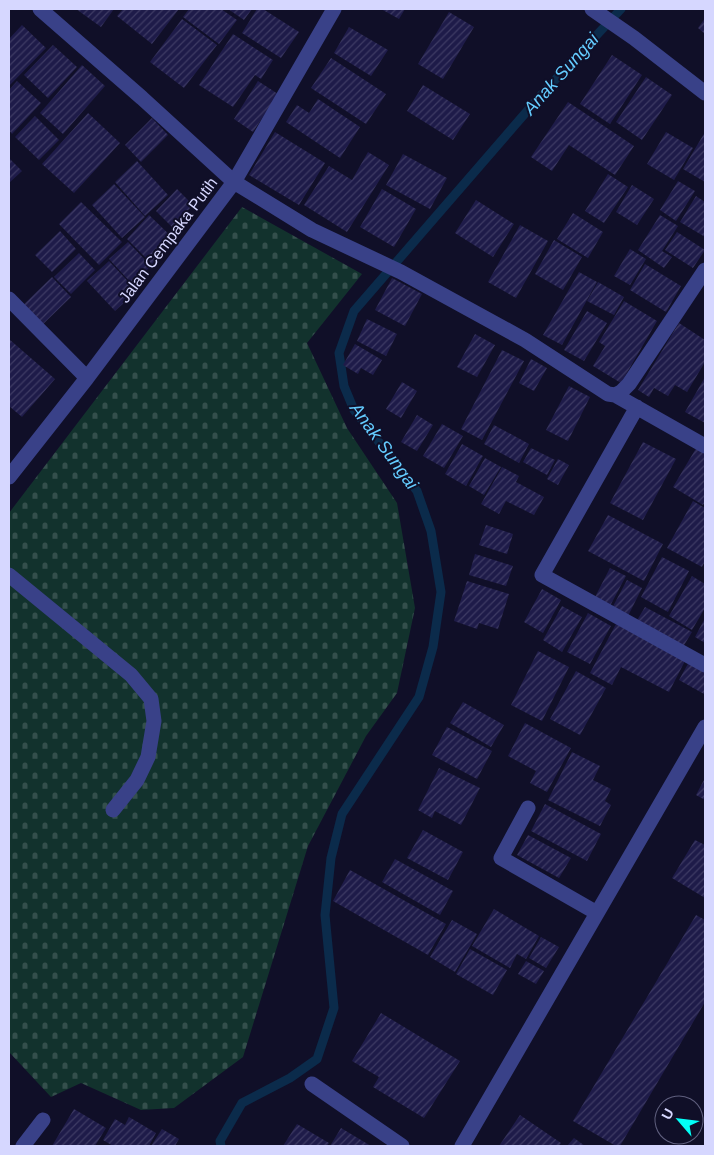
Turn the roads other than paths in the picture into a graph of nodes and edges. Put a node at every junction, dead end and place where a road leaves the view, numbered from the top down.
1 (40, 9) edge
2 (334, 9) edge
3 (592, 9) edge
4 (705, 93) edge
5 (234, 182) junction
6 (705, 270) edge
7 (9, 299) edge
8 (87, 378) junction
9 (615, 395) junction
10 (636, 407) junction
11 (705, 446) edge
12 (9, 477) edge
13 (9, 575) edge
14 (705, 664) edge
15 (705, 726) edge
16 (528, 808) dead end
17 (113, 810) dead end
18 (597, 913) junction
19 (312, 1084) dead end
20 (43, 1120) dead end
21 (23, 1146) edge
22 (402, 1146) edge
23 (462, 1146) edge

1 - 5 street
2 - 5 street, Jalan Cempaka Putih
3 - 4 street
5 - 8 street, Jalan Cempaka Putih
5 - 9 street
6 - 9 street
7 - 8 street
8 - 12 street, Jalan Cempaka Putih
9 - 10 street
10 - 11 street
10 - 14 street
13 - 17 street
15 - 18 street
16 - 18 street
18 - 23 street
19 - 22 street
20 - 21 street

